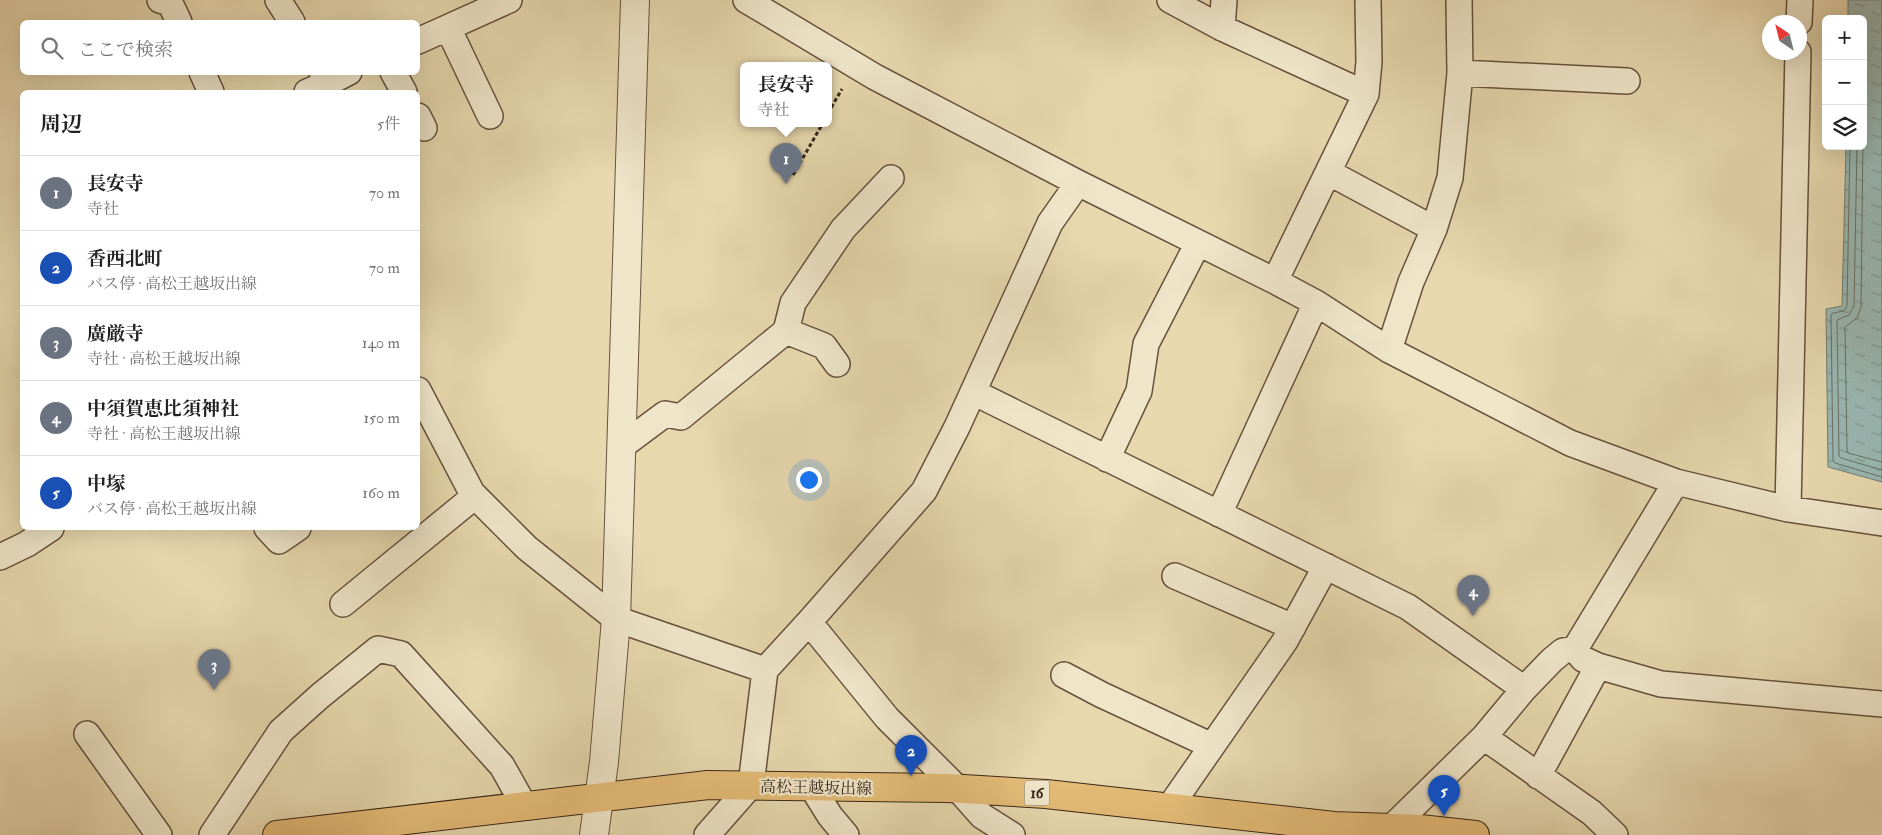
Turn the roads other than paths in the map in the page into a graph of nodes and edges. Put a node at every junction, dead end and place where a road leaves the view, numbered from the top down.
1 (160, 0) edge
2 (278, 0) edge
3 (510, 0) edge
4 (635, 0) edge
5 (746, 0) edge
6 (1170, 0) edge
7 (1224, 0) edge
8 (1368, 0) edge
9 (1460, 0) edge
10 (1800, 0) edge
11 (1799, 15) edge
12 (178, 20) edge
13 (291, 20) edge
14 (448, 28) junction
15 (1222, 28) junction
16 (420, 40) edge
17 (1798, 60) edge
18 (1460, 73) junction
19 (203, 75) edge
20 (396, 75) edge
21 (1627, 80) dead end
22 (210, 90) edge
23 (403, 90) edge
24 (1366, 94) junction
25 (490, 116) dead end
26 (1328, 172) junction
27 (891, 178) dead end
28 (1078, 183) junction
29 (1434, 229) junction
30 (1198, 243) junction
31 (1275, 281) junction
32 (1316, 303) junction
33 (786, 331) junction
34 (1390, 350) junction
35 (837, 364) dead end
36 (973, 392) junction
37 (420, 394) edge
38 (622, 446) junction
39 (1107, 459) junction
40 (1676, 482) junction
41 (475, 496) junction
42 (1788, 509) junction
43 (1219, 514) junction
44 (1882, 523) edge
45 (48, 530) edge
46 (269, 530) edge
47 (295, 530) edge
48 (2, 552) edge
49 (1326, 566) junction
50 (1175, 576) dead end
51 (343, 604) dead end
52 (616, 619) junction
53 (808, 622) junction
54 (1292, 627) junction
55 (1575, 649) junction
56 (1598, 666) junction
57 (765, 670) junction
58 (1064, 675) dead end
59 (1524, 689) junction
60 (1882, 704) edge
61 (87, 734) dead end
62 (1484, 737) junction
63 (1212, 746) junction
64 (1538, 776) junction
65 (751, 785) junction
66 (812, 787) junction
67 (958, 789) junction
68 (598, 798) junction
69 (525, 807) junction
70 (1170, 808) junction
71 (1389, 831) edge
72 (159, 835) edge
73 (212, 835) edge
74 (277, 835) edge
75 (594, 835) edge
76 (707, 835) edge
77 (846, 835) edge
78 (1012, 835) edge
79 (1475, 835) edge
80 (1615, 835) edge

1 - 12 street
2 - 13 street
3 - 14 street
4 - 38 street
5 - 28 street
6 - 15 street
7 - 15 street
8 - 24 street
9 - 18 street
10 - 11 street
14 - 16 street
14 - 25 street
15 - 24 street
17 - 42 street
18 - 21 street
18 - 29 street
19 - 22 street
20 - 23 street
24 - 26 street
26 - 29 street
26 - 31 street
27 - 33 street
28 - 30 street
28 - 36 street
29 - 34 street
30 - 31 street
30 - 39 street
31 - 32 street
32 - 34 street
32 - 43 street
33 - 35 street
33 - 38 street
34 - 40 street
36 - 39 street
36 - 53 street
37 - 41 street
38 - 52 street
39 - 43 street
40 - 42 street
40 - 55 street
41 - 51 street
41 - 52 street
42 - 44 street
43 - 49 street
45 - 48 street
46 - 47 street
49 - 54 street
49 - 59 street
50 - 54 street
52 - 57 street
52 - 68 street
53 - 57 street
53 - 67 street
54 - 63 street
55 - 56 street
55 - 59 street
56 - 60 street
56 - 64 street
57 - 65 street
58 - 63 street
59 - 62 street
61 - 72 street
62 - 64 street
62 - 71 street
63 - 70 street
64 - 80 street
65 - 66 main road, 高松王越坂出線 / 16
65 - 68 main road, 高松王越坂出線 / 16
65 - 76 street
66 - 67 main road, 高松王越坂出線 / 16
66 - 77 street
67 - 70 main road, 高松王越坂出線 / 16
67 - 78 street
68 - 69 main road, 高松王越坂出線 / 16
68 - 75 street
69 - 73 street
69 - 74 main road, 高松王越坂出線 / 16
70 - 71 main road, 高松王越坂出線 / 16
71 - 79 main road, 高松王越坂出線 / 16

